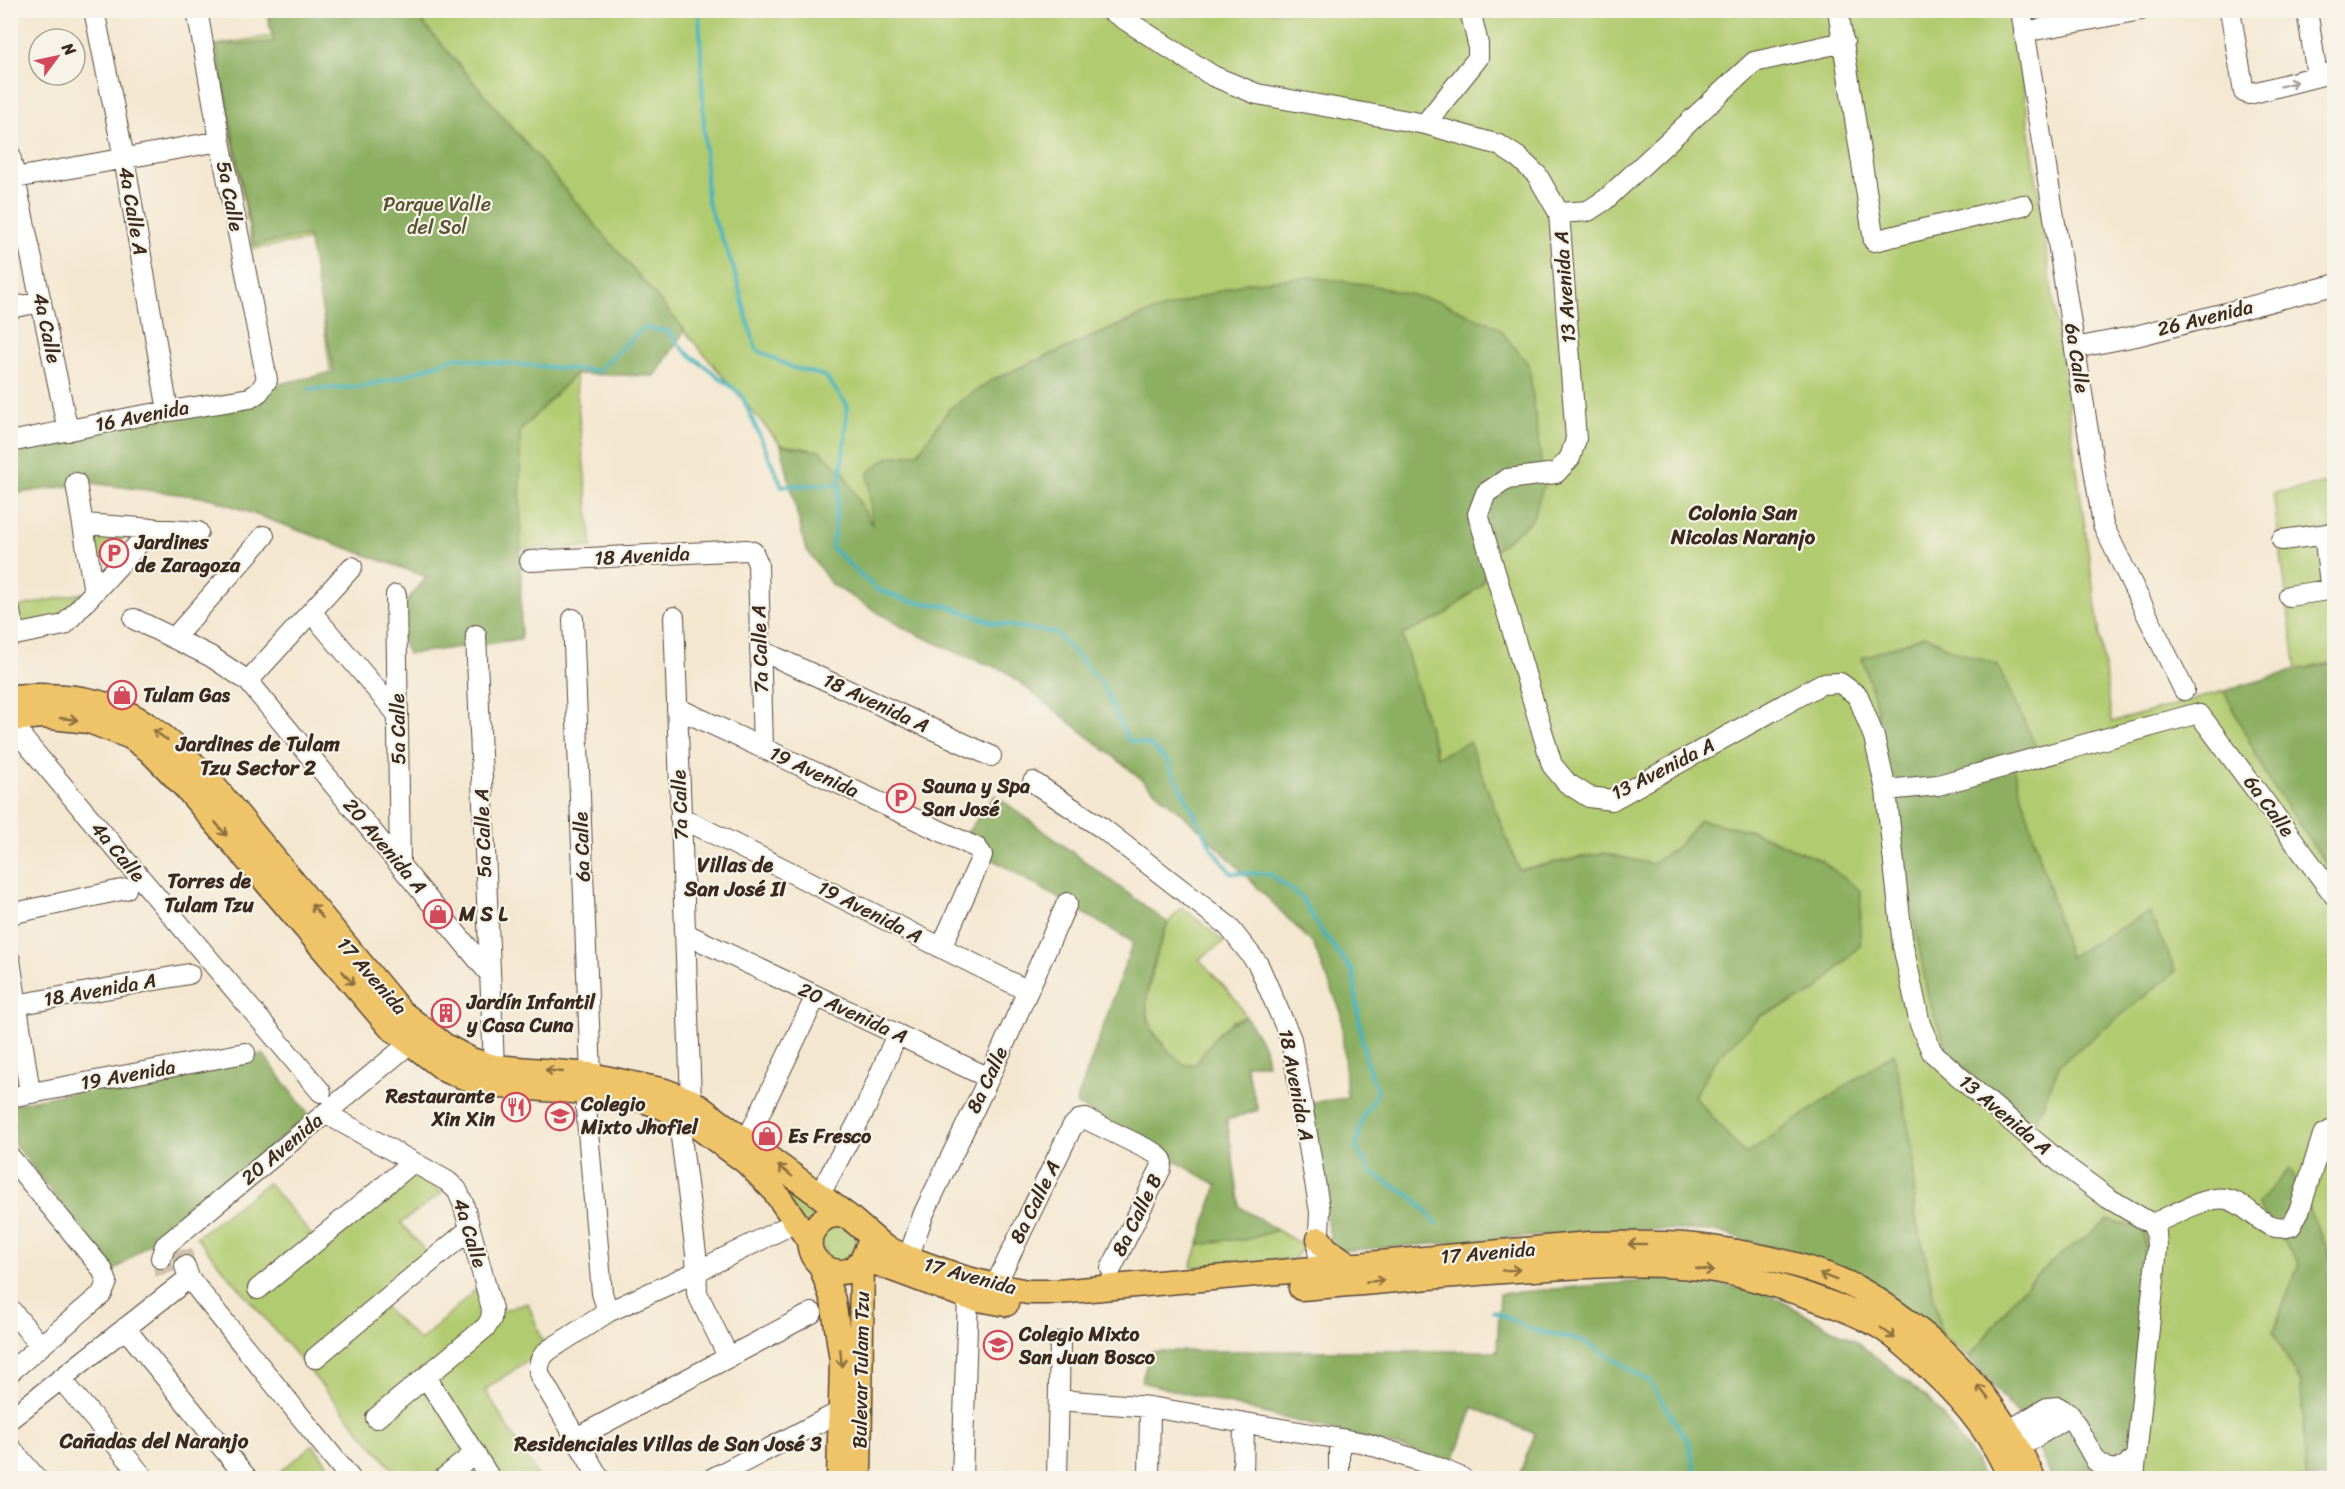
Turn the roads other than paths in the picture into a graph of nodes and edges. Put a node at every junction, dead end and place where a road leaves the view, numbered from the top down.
1 (94, 10) edge
2 (197, 10) edge
3 (1110, 10) edge
4 (1470, 10) edge
5 (1838, 10) edge
6 (2021, 10) edge
7 (2140, 10) edge
8 (2230, 10) edge
9 (2307, 10) edge
10 (2024, 32) junction
11 (1844, 42) junction
12 (2326, 74) edge
13 (1425, 124) junction
14 (220, 141) junction
15 (10, 155) edge
16 (124, 158) junction
17 (13, 178) edge
18 (2023, 205) dead end
19 (1559, 213) junction
20 (2334, 285) edge
21 (41, 302) junction
22 (10, 308) edge
23 (2075, 348) junction
24 (267, 380) joint
25 (168, 411) junction
26 (68, 430) junction
27 (10, 442) edge
28 (76, 483) dead end
29 (84, 524) junction
30 (153, 528) junction
31 (198, 532) dead end
32 (2331, 533) edge
33 (264, 536) dead end
34 (2282, 540) dead end
35 (753, 552) joint
36 (530, 561) dead end
37 (352, 567) dead end
38 (2334, 588) edge
39 (94, 592) junction
40 (396, 595) dead end
41 (2289, 596) dead end
42 (10, 612) edge
43 (312, 614) junction
44 (674, 617) dead end
45 (573, 619) dead end
46 (134, 620) dead end
47 (13, 635) edge
48 (476, 635) dead end
49 (174, 638) junction
50 (760, 650) junction
51 (248, 681) junction
52 (2184, 690) dead end
53 (12, 704) edge
54 (677, 708) junction
55 (398, 715) junction
56 (763, 748) junction
57 (991, 756) dead end
58 (1033, 782) dead end
59 (1886, 790) junction
60 (680, 817) junction
61 (400, 864) junction
62 (126, 890) dead end
63 (2334, 896) edge
64 (1067, 903) dead end
65 (10, 914) edge
66 (684, 933) junction
67 (941, 948) junction
68 (10, 960) edge
69 (489, 973) junction
70 (189, 974) dead end
71 (1028, 992) junction
72 (816, 996) junction
73 (14, 1005) edge
74 (897, 1034) junction
75 (409, 1044) junction
76 (245, 1053) dead end
77 (494, 1067) junction
78 (989, 1078) junction
79 (589, 1084) junction
80 (321, 1092) dead end
81 (20, 1095) edge
82 (691, 1101) junction
83 (325, 1113) junction
84 (1078, 1120) joint
85 (2334, 1129) edge
86 (681, 1137) dead end
87 (746, 1142) junction
88 (10, 1157) edge
89 (411, 1161) junction
90 (819, 1196) junction
91 (856, 1223) junction
92 (2152, 1224) junction
93 (471, 1229) junction
94 (782, 1229) dead end
95 (1319, 1239) junction
96 (810, 1242) junction
97 (184, 1257) junction
98 (908, 1258) junction
99 (862, 1259) junction
100 (821, 1266) junction
101 (1351, 1266) junction
102 (1111, 1269) dead end
103 (696, 1272) junction
104 (166, 1274) junction
105 (1317, 1278) junction
106 (995, 1286) junction
107 (258, 1289) dead end
108 (968, 1296) junction
109 (10, 1309) edge
110 (608, 1312) junction
111 (812, 1312) dead end
112 (125, 1328) junction
113 (1060, 1342) dead end
114 (41, 1346) junction
115 (728, 1356) junction
116 (315, 1358) dead end
117 (10, 1372) edge
118 (426, 1377) junction
119 (61, 1379) junction
120 (1059, 1400) junction
121 (1150, 1407) junction
122 (841, 1411) junction
123 (376, 1418) dead end
124 (10, 1419) edge
125 (1244, 1423) junction
126 (576, 1438) junction
127 (1339, 1439) junction
128 (10, 1447) edge
129 (2006, 1451) edge
130 (475, 1453) junction
131 (2137, 1455) junction
132 (36, 1479) edge
133 (144, 1479) edge
134 (248, 1479) edge
135 (350, 1479) edge
136 (444, 1479) edge
137 (490, 1479) edge
138 (599, 1479) edge
139 (713, 1479) edge
140 (839, 1479) edge
141 (859, 1479) edge
142 (962, 1479) edge
143 (1057, 1479) edge
144 (1149, 1479) edge
145 (1243, 1479) edge
146 (1339, 1479) edge
147 (1462, 1479) edge
148 (2033, 1479) edge
149 (2134, 1479) edge

1 - 16 street, 4a Calle A
2 - 14 street, 5a Calle
3 - 13 street, 13 Avenida A
4 - 13 street
5 - 11 street
6 - 10 street, 6a Calle
7 - 10 street
8 -> 12 street
9 - 12 street
10 - 23 street, 6a Calle
11 - 18 street
11 - 19 street
13 - 19 street, 13 Avenida A
14 - 16 street
14 - 24 street, 5a Calle
15 - 17 street, 4a Calle
16 - 17 street
16 - 25 street, 4a Calle A
17 - 21 street, 4a Calle
19 - 59 street, 13 Avenida A
20 - 23 street, 26 Avenida
21 - 22 street
21 - 26 street, 4a Calle
23 - 52 street, 6a Calle
24 - 25 street, 16 Avenida
25 - 26 street, 16 Avenida
26 - 27 street, 16 Avenida
28 - 29 street
29 - 30 street
29 - 39 street
30 - 31 street
30 - 39 street
32 - 34 street
32 - 38 street
33 - 49 street
35 - 36 street, 18 Avenida
35 - 50 street, 7a Calle A
37 - 43 street
38 - 41 street
39 - 47 street
40 - 55 street, 5a Calle
42 - 47 street
43 - 51 street
43 - 55 street
44 - 54 street, 7a Calle
45 - 79 street, 6a Calle
46 - 49 street, 20 Avenida A
48 - 69 street, 5a Calle A
49 - 51 street, 20 Avenida A
50 - 56 street, 7a Calle A
50 - 57 street, 18 Avenida A
51 - 61 street, 20 Avenida A
53 -> 75 main road, 17 Avenida
77 -> 53 main road, 17 Avenida
53 - 80 street, 4a Calle
54 - 56 street, 19 Avenida
54 - 60 street, 7a Calle
55 - 61 street, 5a Calle
56 - 67 street, 19 Avenida
58 - 95 street, 18 Avenida A
59 - 63 street, 6a Calle
59 - 92 street, 13 Avenida A
60 - 66 street, 7a Calle
60 - 67 street, 19 Avenida A
61 - 69 street, 20 Avenida A
62 - 65 street
64 - 71 street, 8a Calle
66 - 72 street, 20 Avenida A
66 - 82 street, 7a Calle
67 - 71 street, 19 Avenida A
68 - 73 street
69 - 77 street, 5a Calle A
70 - 73 street, 18 Avenida A
71 - 78 street, 8a Calle
72 - 74 street, 20 Avenida A
72 - 87 street
73 - 81 street
74 - 78 street, 20 Avenida A
74 - 90 street
75 - 79 main road, 17 Avenida
75 - 83 street, 20 Avenida
76 - 81 street, 19 Avenida
79 -> 77 main road, 17 Avenida
78 - 98 street, 8a Calle
79 - 82 main road, 17 Avenida
79 - 96 main road, 17 Avenida
79 - 110 street, 6a Calle
82 - 87 main road, 17 Avenida
83 - 89 street, 4a Calle
83 - 97 street, 20 Avenida
84 - 102 street, 8a Calle B
84 - 106 street, 8a Calle A
85 - 92 street
86 - 103 street
90 -> 87 main road, 17 Avenida
88 - 114 street
89 - 93 street, 4a Calle
89 - 107 street
90 - 91 main road, 17 Avenida
91 - 96 main road
91 - 98 main road, 17 Avenida
91 - 99 main road
92 - 131 street
93 - 116 street
93 - 118 street, 4a Calle
94 - 103 street
95 - 101 main road
95 - 105 street, 18 Avenida A
96 - 100 main road
97 - 104 street
97 - 104 street, 20 Avenida
97 - 135 street
98 - 106 main road, 17 Avenida
99 - 100 main road
99 - 108 main road, 17 Avenida
99 - 141 main road, Bulevar Tulam Tzu
100 -> 122 main road, Bulevar Tulam Tzu
101 - 105 main road, 17 Avenida
129 -> 101 main road, 17 Avenida
103 - 110 street
103 - 115 street
104 - 112 street
105 - 106 main road, 17 Avenida
105 - 108 main road, 17 Avenida
105 -> 129 main road, 17 Avenida
108 - 142 street
109 - 114 street
110 - 126 street
111 - 115 street
112 - 119 street
112 - 134 street
113 - 120 street
114 - 117 street
115 - 126 street
118 - 123 street
118 - 130 street
119 - 124 street
119 - 133 street
120 - 121 street
120 - 143 street
121 - 125 street
121 - 144 street
122 - 139 street
122 - 140 main road, Bulevar Tulam Tzu
125 - 127 street
125 - 145 street
126 - 138 street
127 - 146 street
127 - 147 street
128 - 132 street
129 - 131 street
129 - 148 main road, 17 Avenida
130 - 136 street
130 - 137 street
131 - 149 street

